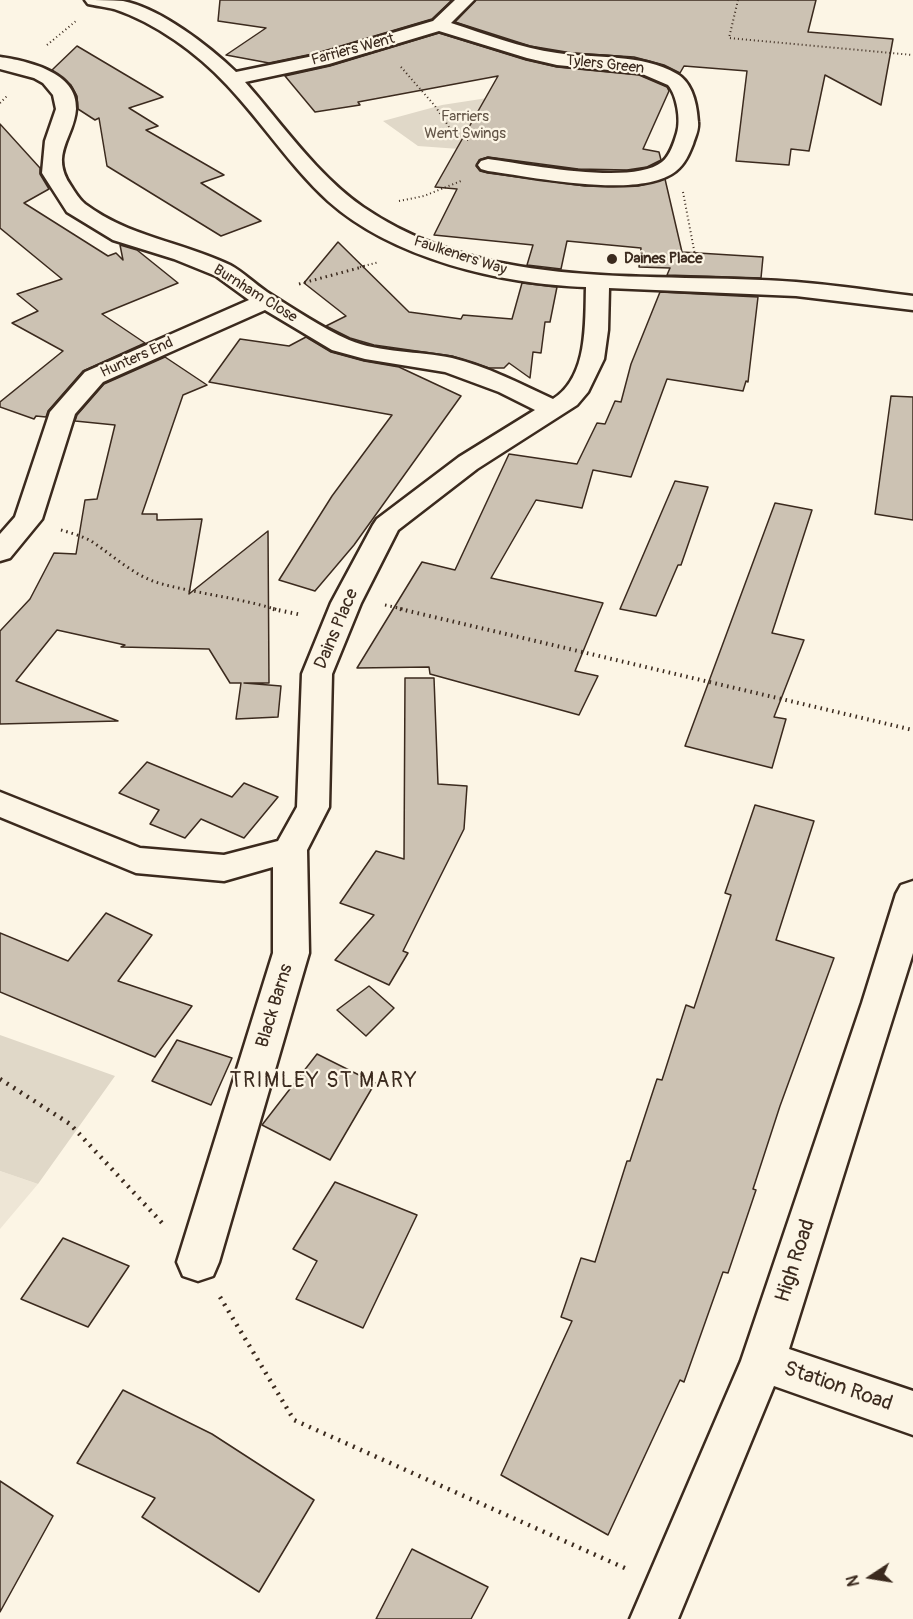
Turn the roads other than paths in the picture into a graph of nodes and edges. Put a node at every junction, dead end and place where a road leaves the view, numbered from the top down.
1 (94, 0) edge
2 (465, 0) edge
3 (439, 25) junction
4 (0, 63) edge
5 (232, 79) junction
6 (488, 165) road end
7 (598, 282) junction
8 (262, 298) junction
9 (913, 303) edge
10 (554, 409) junction
11 (0, 552) edge
12 (0, 804) edge
13 (290, 850) junction
14 (913, 894) edge
15 (198, 1262) road end
16 (763, 1361) junction
17 (913, 1413) edge
18 (662, 1603) edge

1 - 5 street, Faulkeners Way
2 - 3 street, Farriers Went
3 - 5 street, Farriers Went
3 - 6 street, Tylers Green
4 - 8 street, Burnham Close
5 - 7 street, Faulkeners Way
7 - 9 street, Faulkeners Way
7 - 10 street, Dains Place
8 - 10 street, Burnham Close
8 - 11 street, Hunters End
10 - 13 street, Dains Place
12 - 13 street
13 - 15 street, Black Barns
14 - 16 street, High Road
16 - 17 street, Station Road
16 - 18 street, High Road

